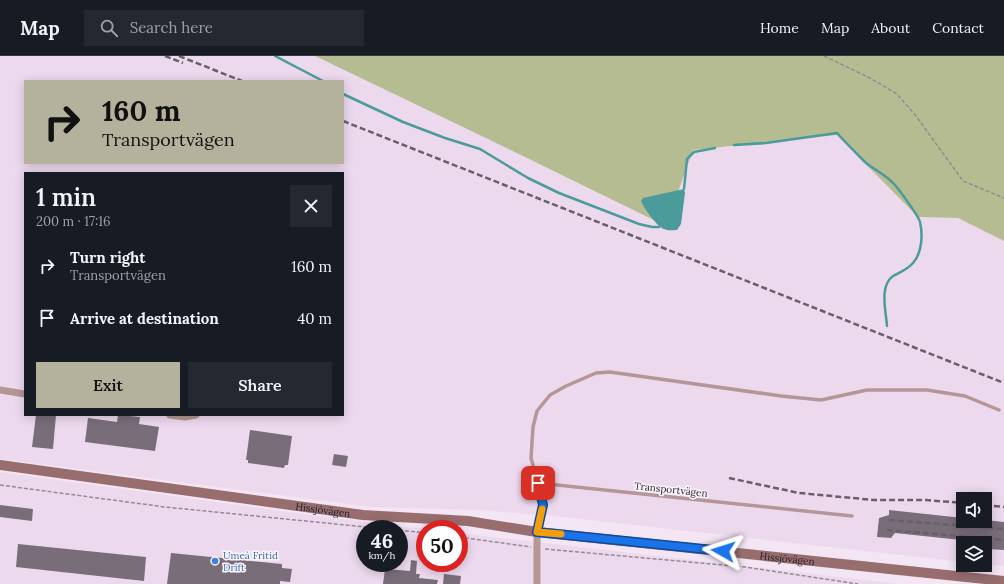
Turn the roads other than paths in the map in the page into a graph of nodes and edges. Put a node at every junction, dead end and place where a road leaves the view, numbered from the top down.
1 (0, 390) edge
2 (24, 394) edge
3 (1000, 410) dead end
4 (178, 416) edge
5 (190, 416) edge
6 (0, 465) edge
7 (538, 483) junction
8 (852, 516) dead end
9 (537, 532) junction
10 (1002, 582) edge
11 (537, 584) edge

1 - 2 street
3 - 7 lane
4 - 5 street
6 - 9 main road, Hissjövägen
7 - 8 lane, Transportvägen
7 - 9 lane
9 - 10 main road, Hissjövägen
9 - 11 street

